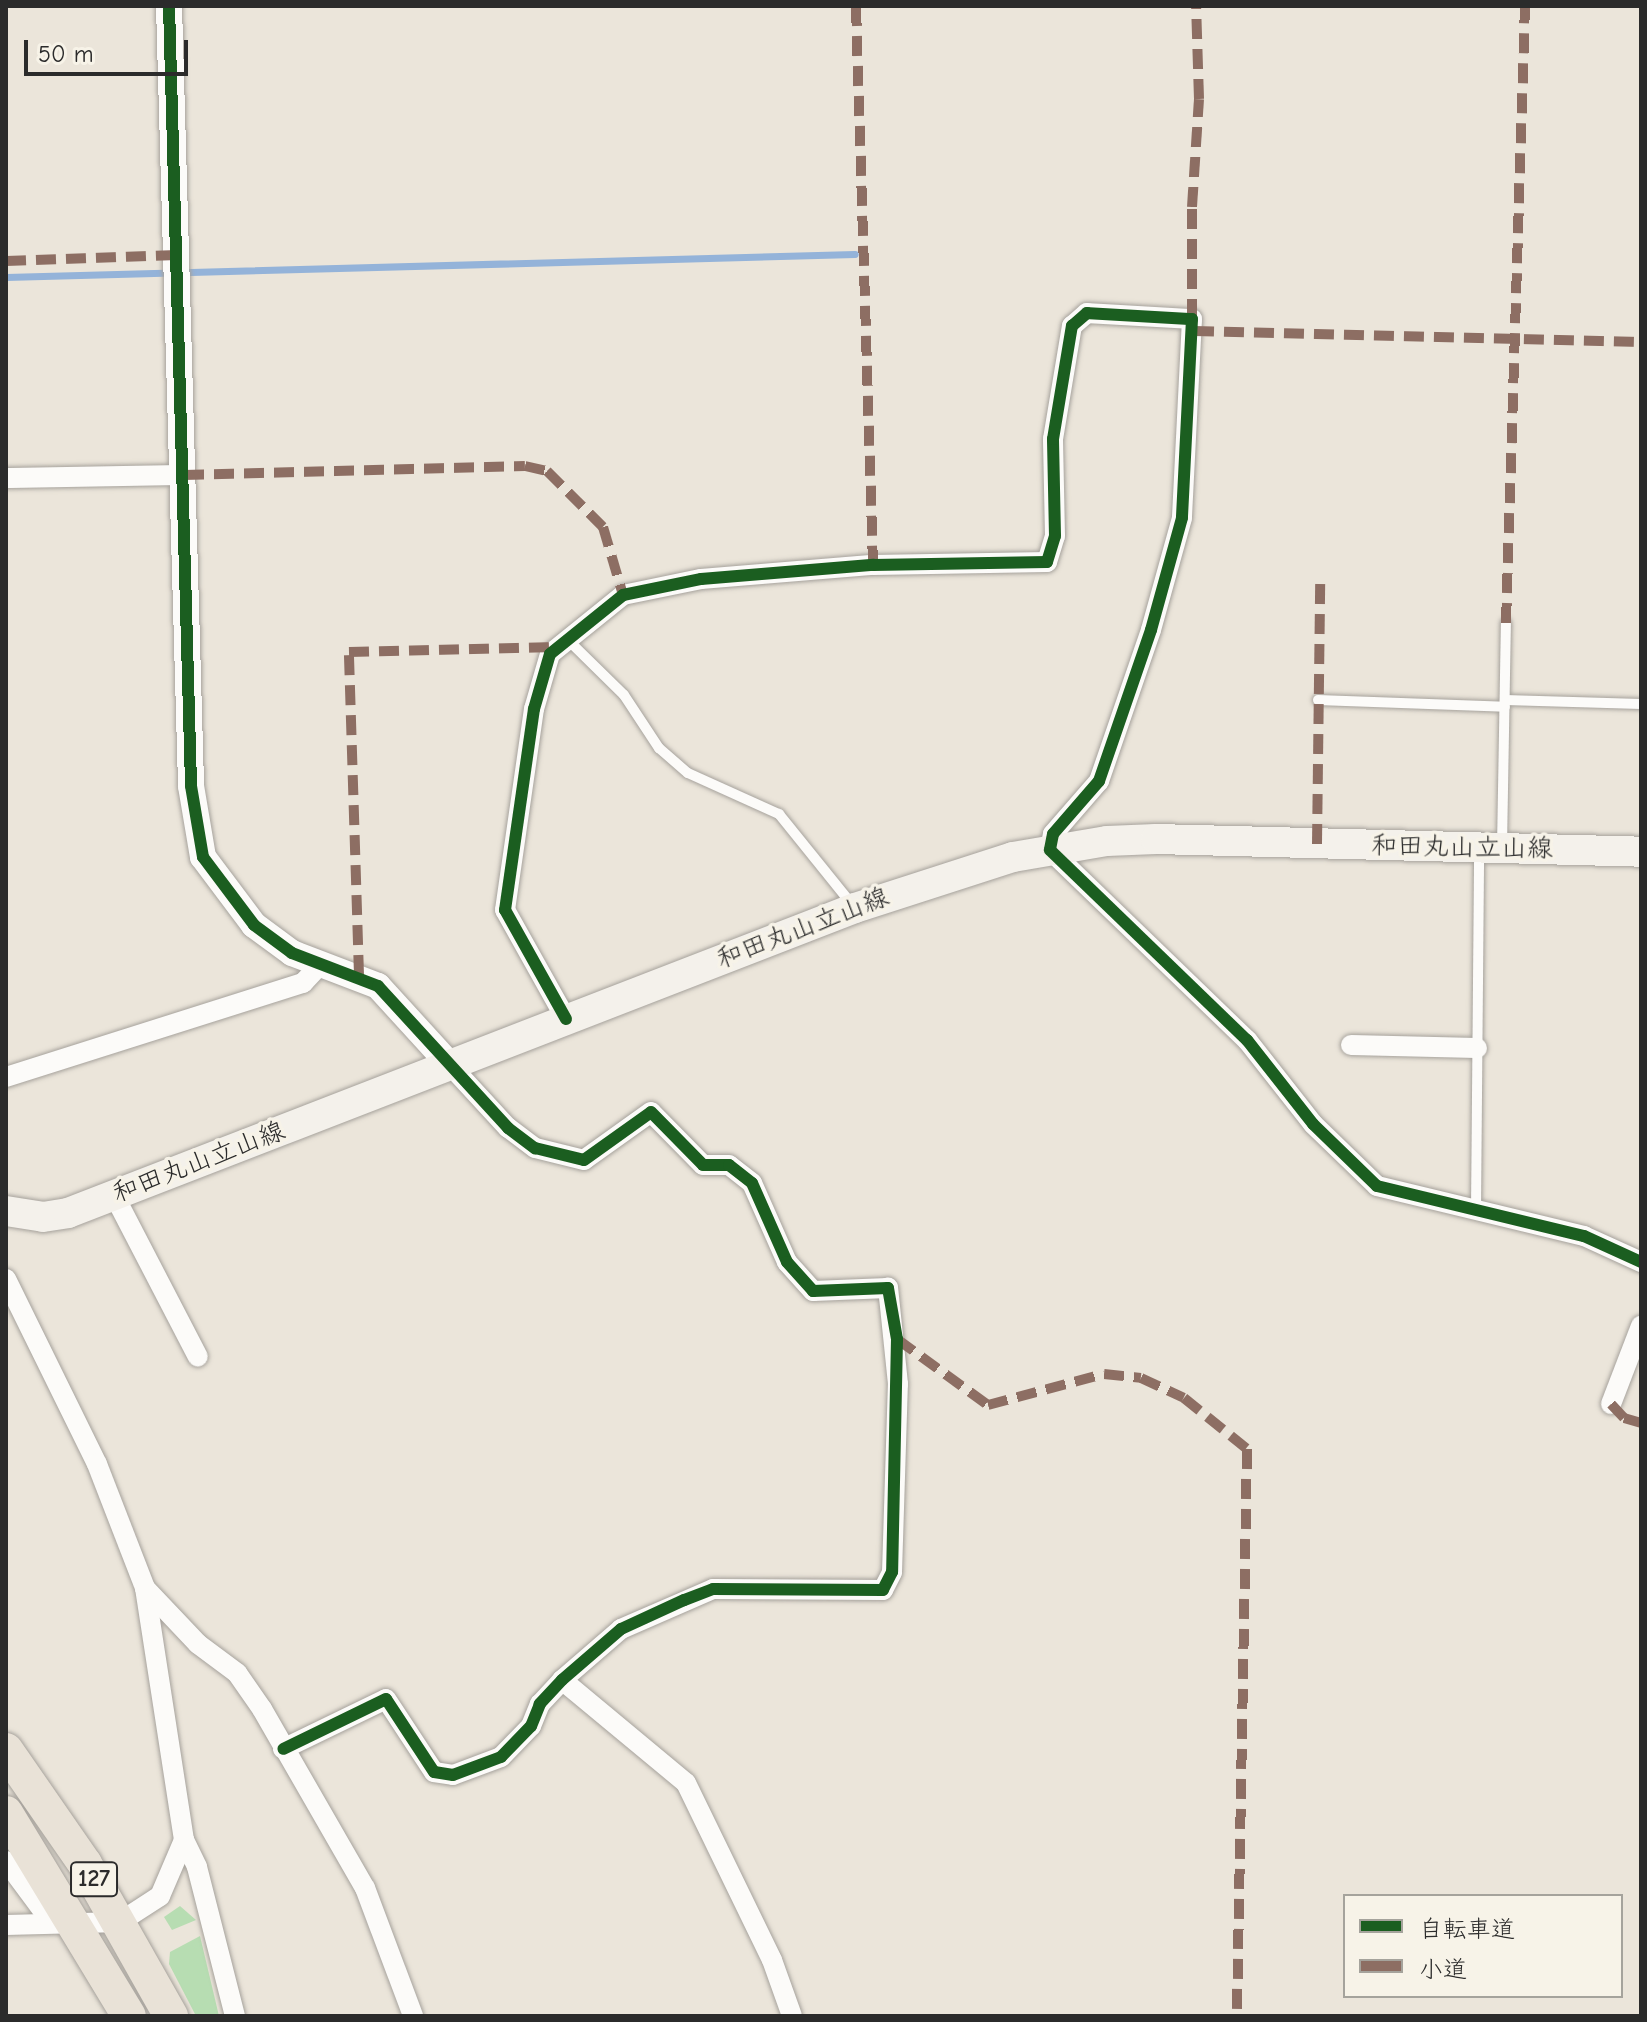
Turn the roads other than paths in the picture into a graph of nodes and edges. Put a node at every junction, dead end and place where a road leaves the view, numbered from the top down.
1 (169, 6) edge
2 (184, 475) junction
3 (6, 478) edge
4 (1506, 623) dead end
5 (565, 637) junction
6 (1318, 700) dead end
7 (1505, 704) junction
8 (1641, 704) edge
9 (1491, 849) junction
10 (1050, 850) junction
11 (1641, 852) edge
12 (855, 908) junction
13 (321, 964) junction
14 (566, 1019) junction
15 (1351, 1045) dead end
16 (1477, 1048) junction
17 (451, 1066) junction
18 (6, 1077) edge
19 (114, 1195) junction
20 (6, 1211) edge
21 (1476, 1211) junction
22 (1641, 1262) edge
23 (6, 1279) edge
24 (1641, 1326) edge
25 (198, 1357) dead end
26 (1611, 1404) dead end
27 (145, 1588) junction
28 (562, 1680) junction
29 (283, 1749) junction
30 (6, 1750) edge
31 (6, 1813) edge
32 (184, 1840) junction
33 (6, 1861) edge
34 (120, 1922) junction
35 (64, 1923) junction
36 (6, 1925) edge
37 (129, 2016) edge
38 (171, 2016) edge
39 (235, 2016) edge
40 (413, 2016) edge
41 (792, 2016) edge

1 - 2 street
2 - 3 street
2 - 13 street
4 - 7 lane
5 - 10 street
5 - 12 lane
5 - 14 street
6 - 7 lane
7 - 8 lane
7 - 9 lane
9 - 10 main road, 和田丸山立山線
9 - 11 main road, 和田丸山立山線
9 - 16 lane
10 - 12 main road, 和田丸山立山線
10 - 21 street
12 - 14 main road, 和田丸山立山線
13 - 17 street
13 - 18 street
14 - 17 main road, 和田丸山立山線
15 - 16 street
16 - 21 lane
17 - 19 main road, 和田丸山立山線
17 - 28 street
19 - 20 main road, 和田丸山立山線
19 - 25 street
21 - 22 street
23 - 27 street
24 - 26 street
27 - 29 street
27 - 32 street
28 - 29 street
28 - 41 street
29 - 40 street
30 - 34 highway, 127
31 - 35 highway, 127
32 - 34 street
32 - 39 street
33 - 35 street
34 - 35 street
34 - 38 highway, 127
35 - 36 street
35 - 37 highway, 127

